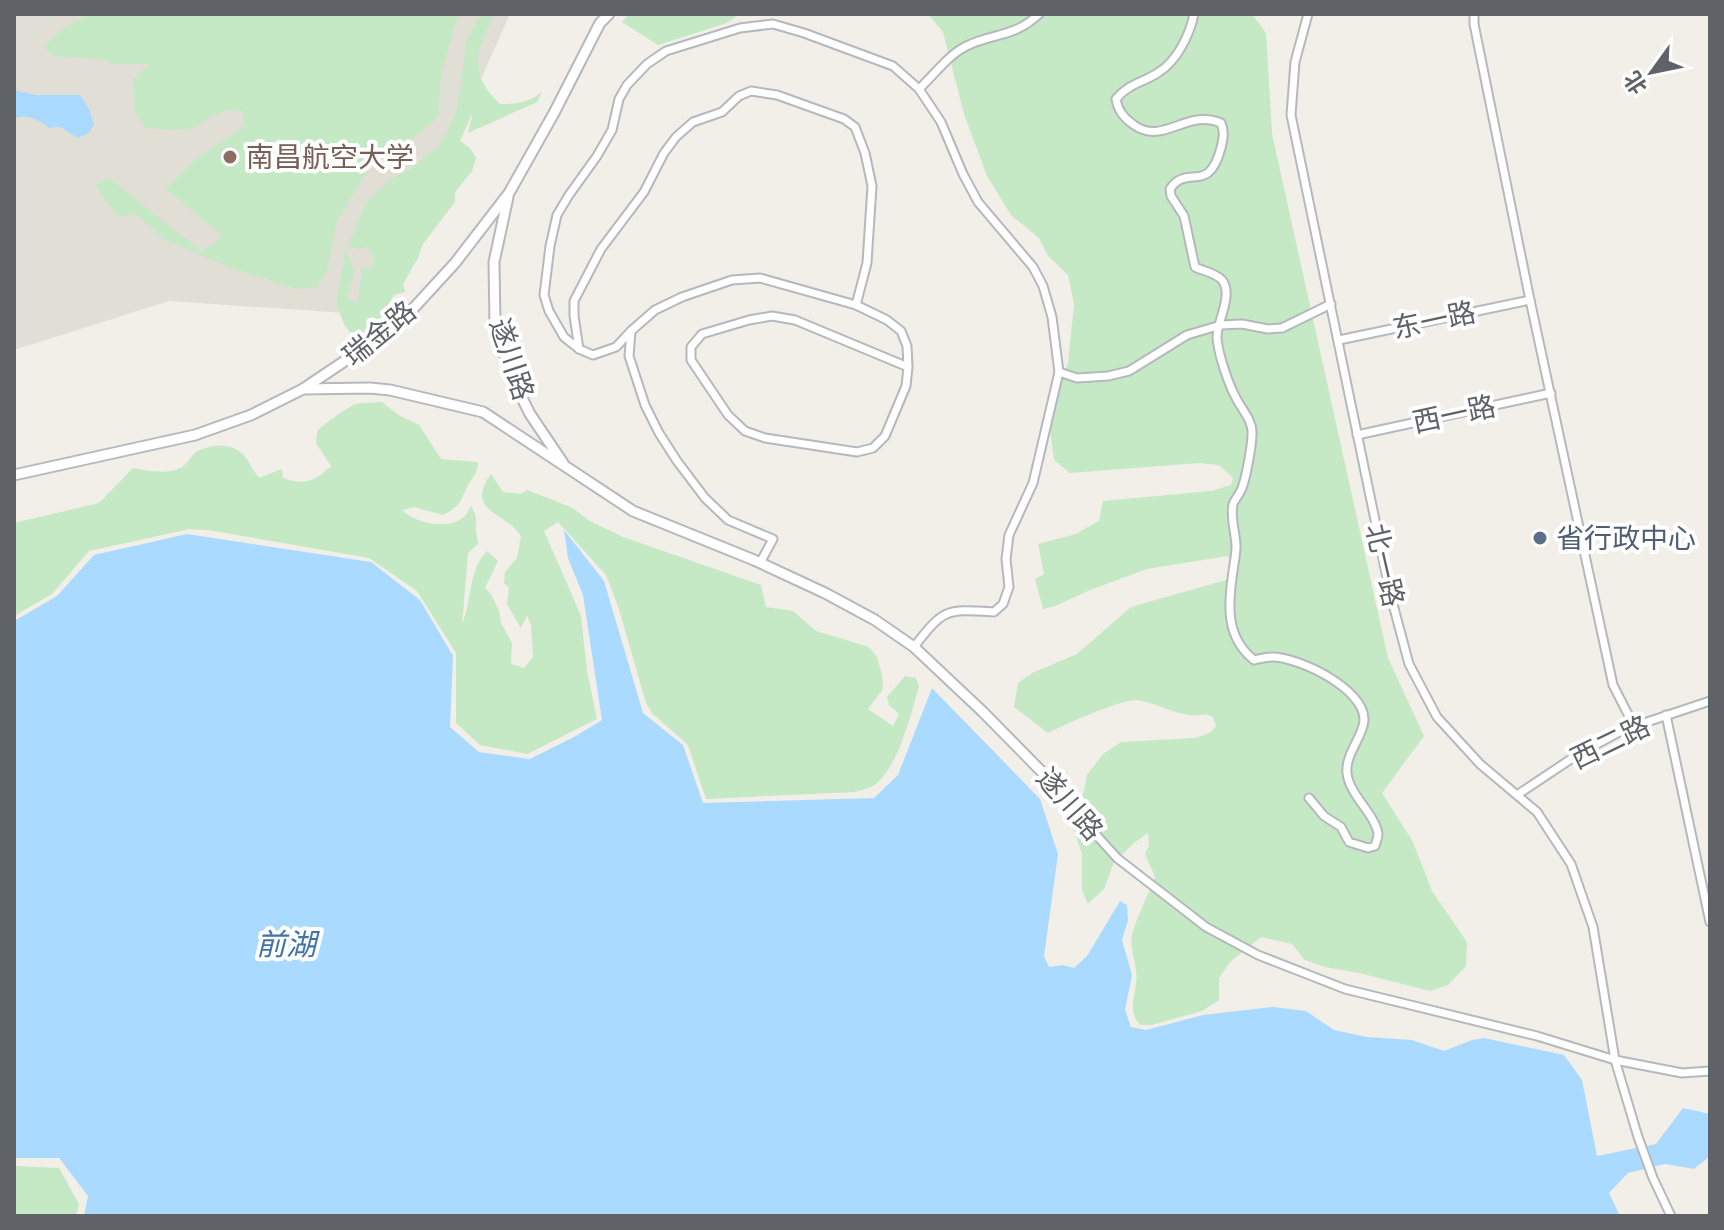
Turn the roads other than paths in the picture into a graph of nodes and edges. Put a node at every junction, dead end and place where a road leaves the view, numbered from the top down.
1 (609, 14) edge
2 (1039, 14) edge
3 (1194, 14) edge
4 (1308, 14) edge
5 (1474, 14) edge
6 (919, 89) junction
7 (509, 193) junction
8 (1530, 300) junction
9 (1331, 304) junction
10 (856, 305) junction
11 (1221, 325) junction
12 (631, 331) junction
13 (1339, 340) junction
14 (579, 349) junction
15 (908, 367) junction
16 (1059, 372) junction
17 (303, 389) junction
18 (1551, 393) junction
19 (1357, 435) junction
20 (566, 467) junction
21 (14, 475) edge
22 (760, 563) junction
23 (914, 647) junction
24 (1710, 701) edge
25 (1666, 715) junction
26 (1634, 726) junction
27 (1043, 773) joint
28 (1517, 795) junction
29 (1309, 798) dead end
30 (1710, 922) edge
31 (1615, 1060) junction
32 (1710, 1071) edge
33 (1671, 1216) edge

1 - 7 street, 瑞金路
2 - 6 street
3 - 11 street
4 - 9 street, 北一路
5 - 8 street
6 - 14 street
6 - 16 street
7 - 17 street, 瑞金路
7 - 20 street, 遂川路
8 - 13 street, 东一路
8 - 18 street
9 - 11 street
9 - 13 street, 北一路
10 - 12 street
10 - 14 street
10 - 15 street
11 - 16 street
11 - 29 street
12 - 14 street
12 - 22 street
13 - 19 street, 北一路
15 - 15 street
16 - 23 street
17 - 20 street, 遂川路
17 - 21 street, 瑞金路
18 - 19 street, 西一路
18 - 26 street
19 - 28 street, 北一路
20 - 22 street, 遂川路
22 - 23 street, 遂川路
23 - 27 street, 遂川路
24 - 25 street, 西二路
25 - 26 street, 西二路
25 - 30 street
26 - 28 street, 西二路
27 - 31 street, 遂川路
28 - 31 street, 北一路
31 - 32 street, 遂川路
31 - 33 street, 北一路

